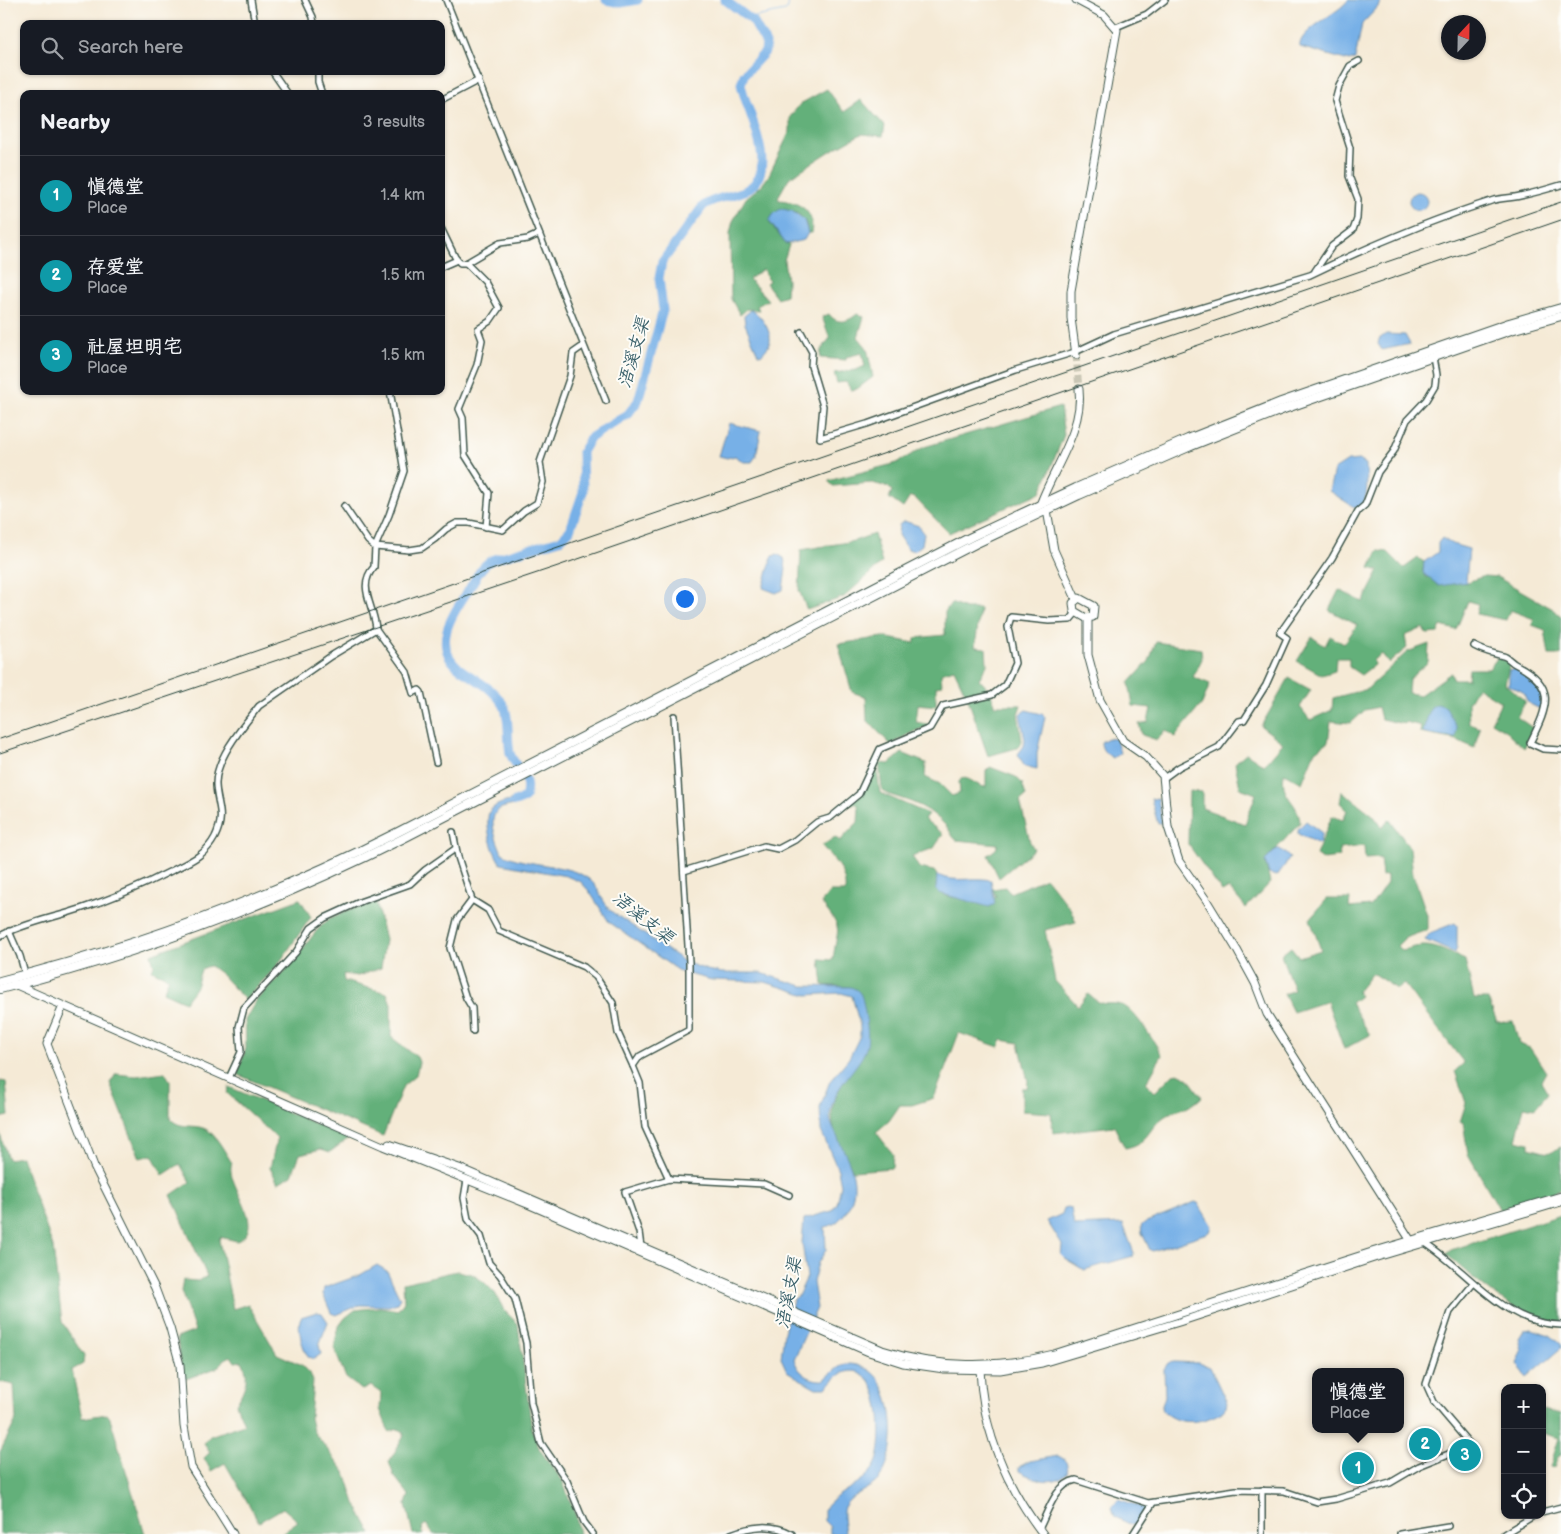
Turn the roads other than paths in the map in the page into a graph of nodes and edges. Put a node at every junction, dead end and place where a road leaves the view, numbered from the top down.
1 (251, 0) edge
2 (305, 0) edge
3 (446, 0) edge
4 (1076, 0) edge
5 (1165, 0) edge
6 (254, 20) edge
7 (313, 20) edge
8 (1116, 27) junction
9 (1359, 61) dead end
10 (275, 75) edge
11 (318, 75) edge
12 (479, 80) junction
13 (285, 90) edge
14 (321, 90) edge
15 (445, 98) edge
16 (1561, 185) edge
17 (540, 234) junction
18 (445, 236) edge
19 (457, 260) junction
20 (466, 263) junction
21 (445, 265) edge
22 (1314, 273) junction
23 (1561, 308) edge
24 (1561, 316) edge
25 (801, 332) dead end
26 (583, 346) junction
27 (1076, 354) junction
28 (1433, 357) junction
29 (1079, 389) tunnel mouth
30 (391, 395) edge
31 (606, 401) dead end
32 (1040, 505) junction
33 (344, 506) dead end
34 (1047, 510) junction
35 (486, 527) junction
36 (375, 546) junction
37 (1076, 599) junction
38 (1076, 613) junction
39 (1088, 618) junction
40 (376, 629) junction
41 (1474, 646) dead end
42 (674, 716) dead end
43 (1561, 750) edge
44 (436, 762) dead end
45 (536, 766) junction
46 (1164, 778) junction
47 (510, 780) junction
48 (453, 832) dead end
49 (456, 849) junction
50 (684, 871) junction
51 (472, 900) junction
52 (9, 931) junction
53 (0, 936) edge
54 (25, 974) junction
55 (2, 979) edge
56 (16, 985) junction
57 (0, 989) edge
58 (64, 1006) junction
59 (473, 1031) dead end
60 (633, 1067) junction
61 (230, 1078) junction
62 (355, 1133) junction
63 (669, 1178) junction
64 (467, 1180) junction
65 (789, 1195) dead end
66 (1561, 1196) edge
67 (1561, 1202) edge
68 (1412, 1241) junction
69 (1425, 1243) junction
70 (641, 1247) junction
71 (1472, 1284) junction
72 (783, 1311) junction
73 (1561, 1325) edge
74 (820, 1327) junction
75 (980, 1370) junction
76 (1262, 1490) junction
77 (1153, 1503) junction
78 (1561, 1507) edge
79 (1546, 1511) edge
80 (1528, 1519) edge
81 (1448, 1526) dead end
82 (1041, 1531) edge
83 (233, 1534) edge
84 (593, 1534) edge
85 (730, 1534) edge
86 (792, 1534) edge
87 (1133, 1534) edge
88 (1262, 1534) edge
89 (1400, 1534) edge
90 (1504, 1534) edge

1 - 6 street
2 - 7 street
3 - 12 street
4 - 8 main road
5 - 8 street
8 - 27 main road
9 - 22 street
10 - 13 street
11 - 14 street
12 - 15 street
12 - 17 street
16 - 22 street
17 - 20 street
17 - 26 street
18 - 19 street
19 - 20 street
19 - 21 street
20 - 35 street
22 - 27 street
23 - 32 main road
24 - 28 main road
25 - 27 street
26 - 31 street
26 - 35 street
28 - 34 main road
28 - 46 street
29 - 32 main road
30 - 36 street
32 - 45 main road
33 - 36 street
34 - 37 main road
34 - 45 main road
35 - 36 street
36 - 40 street
37 - 38 main road
37 - 39 main road
38 - 39 main road
38 - 50 street
39 - 46 main road
40 - 44 street
40 - 52 street
41 - 43 street
42 - 50 street
45 - 47 main road
46 - 68 main road
47 - 54 main road
47 - 56 main road
48 - 49 street
49 - 51 street
49 - 61 street
50 - 60 street
51 - 59 street
51 - 60 street
52 - 53 street
52 - 54 street
54 - 55 main road
55 - 56 main road
56 - 57 main road
56 - 58 main road
58 - 61 main road
58 - 83 main road
60 - 63 street
61 - 62 main road
62 - 64 main road
62 - 70 main road
63 - 65 street
63 - 70 street
64 - 72 main road
64 - 84 street
66 - 68 main road
67 - 69 main road
68 - 74 main road
69 - 71 street
69 - 75 main road
70 - 72 main road
71 - 73 street
71 - 76 street
72 - 74 main road
74 - 75 main road
75 - 82 main road
76 - 77 street
76 - 88 street
77 - 82 street
77 - 87 street
78 - 79 street
80 - 90 street
81 - 89 street
85 - 86 street

